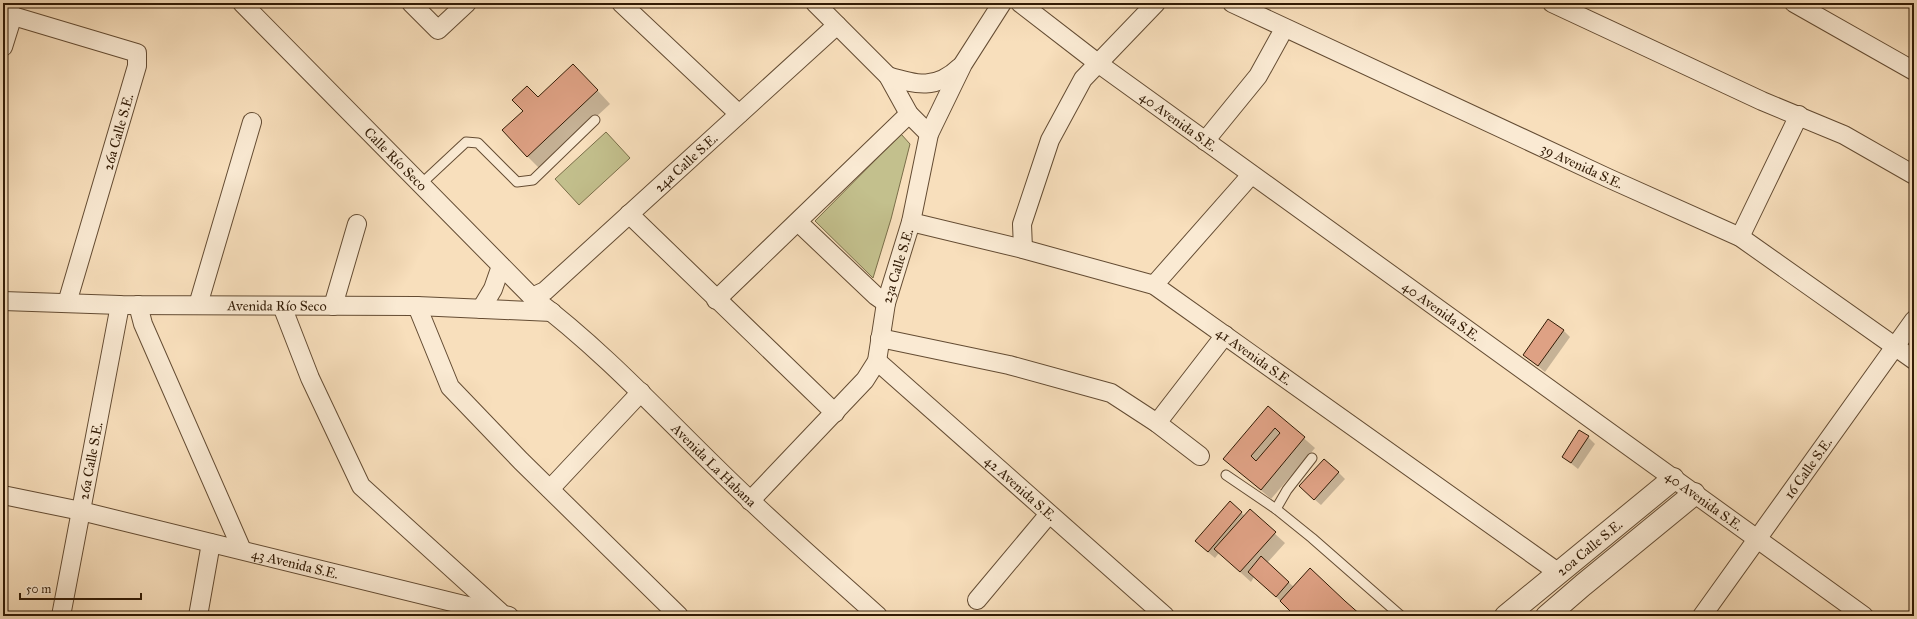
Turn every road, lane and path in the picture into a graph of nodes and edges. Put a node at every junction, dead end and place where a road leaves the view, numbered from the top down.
1 (242, 3) edge
2 (411, 3) edge
3 (467, 3) edge
4 (622, 3) edge
5 (815, 3) edge
6 (1002, 3) edge
7 (1020, 3) edge
8 (1156, 3) edge
9 (1232, 3) edge
10 (1552, 3) edge
11 (1794, 3) edge
12 (1578, 8) edge
13 (7, 11) edge
14 (837, 25) junction
15 (1284, 29) junction
16 (3, 47) edge
17 (963, 64) junction
18 (1099, 64) junction
19 (1914, 71) edge
20 (888, 76) junction
21 (739, 114) junction
22 (909, 114) junction
23 (1799, 116) junction
24 (595, 120) dead end
25 (252, 122) dead end
26 (929, 134) junction
27 (1205, 141) junction
28 (1252, 175) junction
29 (1914, 175) edge
30 (421, 184) junction
31 (629, 214) junction
32 (798, 222) junction
33 (911, 222) junction
34 (357, 224) dead end
35 (1740, 237) junction
36 (1023, 249) junction
37 (501, 266) junction
38 (1154, 285) junction
39 (532, 297) junction
40 (716, 300) junction
41 (3, 301) edge
42 (886, 302) junction
43 (67, 303) junction
44 (120, 305) junction
45 (138, 305) junction
46 (198, 305) junction
47 (282, 306) junction
48 (333, 306) junction
49 (417, 306) junction
50 (482, 309) junction
51 (552, 312) junction
52 (1914, 320) edge
53 (1224, 335) junction
54 (880, 338) junction
55 (1896, 347) junction
56 (1914, 360) edge
57 (877, 361) junction
58 (641, 392) junction
59 (835, 413) junction
60 (1157, 423) junction
61 (1200, 456) dead end
62 (1312, 458) dead end
63 (1226, 475) dead end
64 (1673, 479) junction
65 (550, 489) junction
66 (1694, 494) junction
67 (3, 495) edge
68 (750, 501) junction
69 (1276, 509) junction
70 (81, 511) junction
71 (1049, 514) junction
72 (1758, 538) junction
73 (211, 543) junction
74 (242, 550) junction
75 (1559, 573) junction
76 (977, 600) dead end
77 (1395, 614) edge
78 (505, 615) edge
79 (61, 616) edge
80 (198, 616) edge
81 (679, 616) edge
82 (878, 616) edge
83 (1165, 616) edge
84 (1506, 616) edge
85 (1547, 616) edge
86 (1702, 616) edge
87 (1864, 616) edge

1 - 30 street, Calle Río Seco
2 - 3 street
4 - 21 street
5 - 14 street
6 - 17 street, 23a Calle S.E.
7 - 18 street, 40 Avenida S.E.
8 - 18 street
9 - 15 street, 39 Avenida S.E.
10 - 12 street
11 - 19 street
12 - 23 street
13 - 16 street
13 - 43 street, 26a Calle S.E.
14 - 20 street
14 - 21 street, 24a Calle S.E.
15 - 27 street
15 - 35 street, 39 Avenida S.E.
17 - 20 street
17 - 26 street, 23a Calle S.E.
18 - 27 street, 40 Avenida S.E.
18 - 36 street
20 - 22 street
21 - 31 street, 24a Calle S.E.
22 - 26 street
22 - 32 street
23 - 29 street
23 - 35 street
24 - 30 lane
25 - 46 street
26 - 33 street, 23a Calle S.E.
27 - 28 street, 40 Avenida S.E.
28 - 38 street
28 - 64 street, 40 Avenida S.E.
30 - 37 street, Calle Río Seco
31 - 39 street, 24a Calle S.E.
31 - 40 street
32 - 40 street
32 - 42 street
33 - 36 street, 41 Avenida S.E.
33 - 42 street, 23a Calle S.E.
34 - 48 street
35 - 55 street, 39 Avenida S.E.
36 - 38 street, 41 Avenida S.E.
37 - 39 street, Calle Río Seco
37 - 50 street
38 - 53 street, 41 Avenida S.E.
39 - 51 street, Calle Río Seco
40 - 59 street
41 - 43 street, Avenida Río Seco
42 - 54 street, 23a Calle S.E.
43 - 44 street, Avenida Río Seco
44 - 45 street, Avenida Río Seco
44 - 70 street, 26a Calle S.E.
45 - 46 street, Avenida Río Seco
45 - 74 street
46 - 47 street, Avenida Río Seco
47 - 48 street, Avenida Río Seco
47 - 78 street
48 - 49 street, Avenida Río Seco
49 - 50 street, Avenida Río Seco
49 - 65 street
50 - 51 street, Avenida Río Seco
51 - 58 street, Avenida La Habana
52 - 55 street, 16 Calle S.E.
53 - 60 street
53 - 75 street, 41 Avenida S.E.
54 - 57 street, 23a Calle S.E.
54 - 60 street
55 - 56 street, 39 Avenida S.E.
55 - 72 street, 16 Calle S.E.
57 - 59 street, 23a Calle S.E.
57 - 71 street, 42 Avenida S.E.
58 - 65 street
58 - 68 street, Avenida La Habana
59 - 68 street, 23a Calle S.E.
60 - 61 street
62 - 69 lane
63 - 69 lane
64 - 66 street, 40 Avenida S.E.
64 - 75 street, 20a Calle S.E.
65 - 81 street
66 - 72 street, 40 Avenida S.E.
66 - 85 street, 20a Calle S.E.
67 - 70 street, 43 Avenida S.E.
68 - 82 street, Avenida La Habana
69 - 77 lane
70 - 73 street, 43 Avenida S.E.
70 - 79 street, 26a Calle S.E.
71 - 76 street
71 - 83 street, 42 Avenida S.E.
72 - 86 street, 16 Calle S.E.
72 - 87 street, 40 Avenida S.E.
73 - 74 street, 43 Avenida S.E.
73 - 80 street
74 - 78 street, 43 Avenida S.E.
75 - 84 street, 20a Calle S.E.

